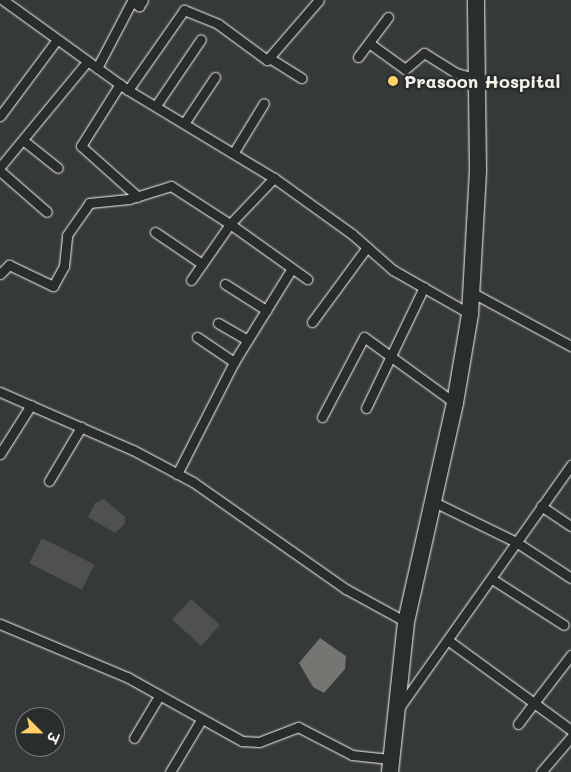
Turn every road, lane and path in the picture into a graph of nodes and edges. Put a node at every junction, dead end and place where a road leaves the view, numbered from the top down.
1 (4, 0) edge
2 (143, 0) edge
3 (319, 0) edge
4 (476, 0) edge
5 (388, 18) dead end
6 (201, 40) dead end
7 (56, 41) junction
8 (369, 43) junction
9 (358, 57) dead end
10 (271, 59) junction
11 (88, 62) junction
12 (97, 68) junction
13 (215, 77) dead end
14 (302, 78) dead end
15 (479, 79) junction
16 (120, 84) junction
17 (128, 90) junction
18 (264, 103) dead end
19 (157, 104) junction
20 (0, 116) edge
21 (184, 122) junction
22 (24, 141) junction
23 (234, 152) junction
24 (0, 167) edge
25 (58, 168) dead end
26 (0, 171) edge
27 (274, 178) junction
28 (138, 197) junction
29 (47, 212) dead end
30 (230, 224) junction
31 (154, 232) dead end
32 (367, 247) junction
33 (202, 264) junction
34 (292, 268) junction
35 (0, 274) edge
36 (307, 279) dead end
37 (191, 280) dead end
38 (225, 284) dead end
39 (424, 287) junction
40 (471, 292) junction
41 (266, 310) junction
42 (470, 314) junction
43 (312, 322) dead end
44 (218, 323) dead end
45 (197, 337) dead end
46 (247, 340) junction
47 (571, 346) edge
48 (392, 357) junction
49 (234, 362) junction
50 (0, 392) edge
51 (455, 403) junction
52 (31, 405) junction
53 (366, 408) dead end
54 (322, 417) dead end
55 (81, 427) junction
56 (0, 454) edge
57 (571, 465) edge
58 (177, 474) junction
59 (49, 481) dead end
60 (434, 502) junction
61 (541, 506) junction
62 (571, 526) edge
63 (516, 542) junction
64 (571, 578) edge
65 (492, 579) junction
66 (406, 622) junction
67 (0, 624) edge
68 (564, 625) dead end
69 (449, 641) junction
70 (570, 658) edge
71 (159, 696) junction
72 (534, 703) junction
73 (393, 717) junction
74 (201, 720) junction
75 (518, 724) dead end
76 (571, 730) edge
77 (571, 737) edge
78 (134, 738) dead end
79 (390, 766) edge
80 (170, 772) edge
81 (541, 772) edge

1 - 7 street
2 - 12 street
3 - 10 street
4 - 15 highway
5 - 8 street
6 - 19 street
7 - 11 street
7 - 20 street
8 - 9 street
8 - 15 street
10 - 14 street
10 - 17 street
11 - 12 street
11 - 22 street
12 - 16 street
13 - 21 street
15 - 40 highway
16 - 17 street
16 - 28 street
17 - 19 street
18 - 23 street
19 - 21 street
21 - 23 street
22 - 24 street
22 - 25 street
23 - 27 street
26 - 29 street
27 - 30 street
27 - 32 street
28 - 30 street
28 - 35 street
30 - 33 street
30 - 34 street
31 - 33 street
32 - 39 street
32 - 43 street
33 - 37 street
34 - 36 street
34 - 41 street
38 - 41 street
39 - 42 street
39 - 48 street
40 - 42 highway
40 - 47 street
41 - 46 street
42 - 51 highway
44 - 46 street
45 - 49 street
46 - 49 street
48 - 51 street
48 - 53 street
48 - 54 street
49 - 58 street
50 - 52 street
51 - 60 highway
52 - 55 street
52 - 56 street
55 - 58 street
55 - 59 street
57 - 61 street
58 - 66 street
60 - 63 street
60 - 66 highway
61 - 62 street
61 - 63 street
63 - 64 street
63 - 65 street
65 - 68 street
65 - 69 street
66 - 73 highway
67 - 71 street
69 - 72 street
69 - 73 street
70 - 72 street
71 - 74 street
71 - 78 street
72 - 75 street
72 - 76 street
73 - 79 highway
74 - 79 street
74 - 80 street
77 - 81 street

